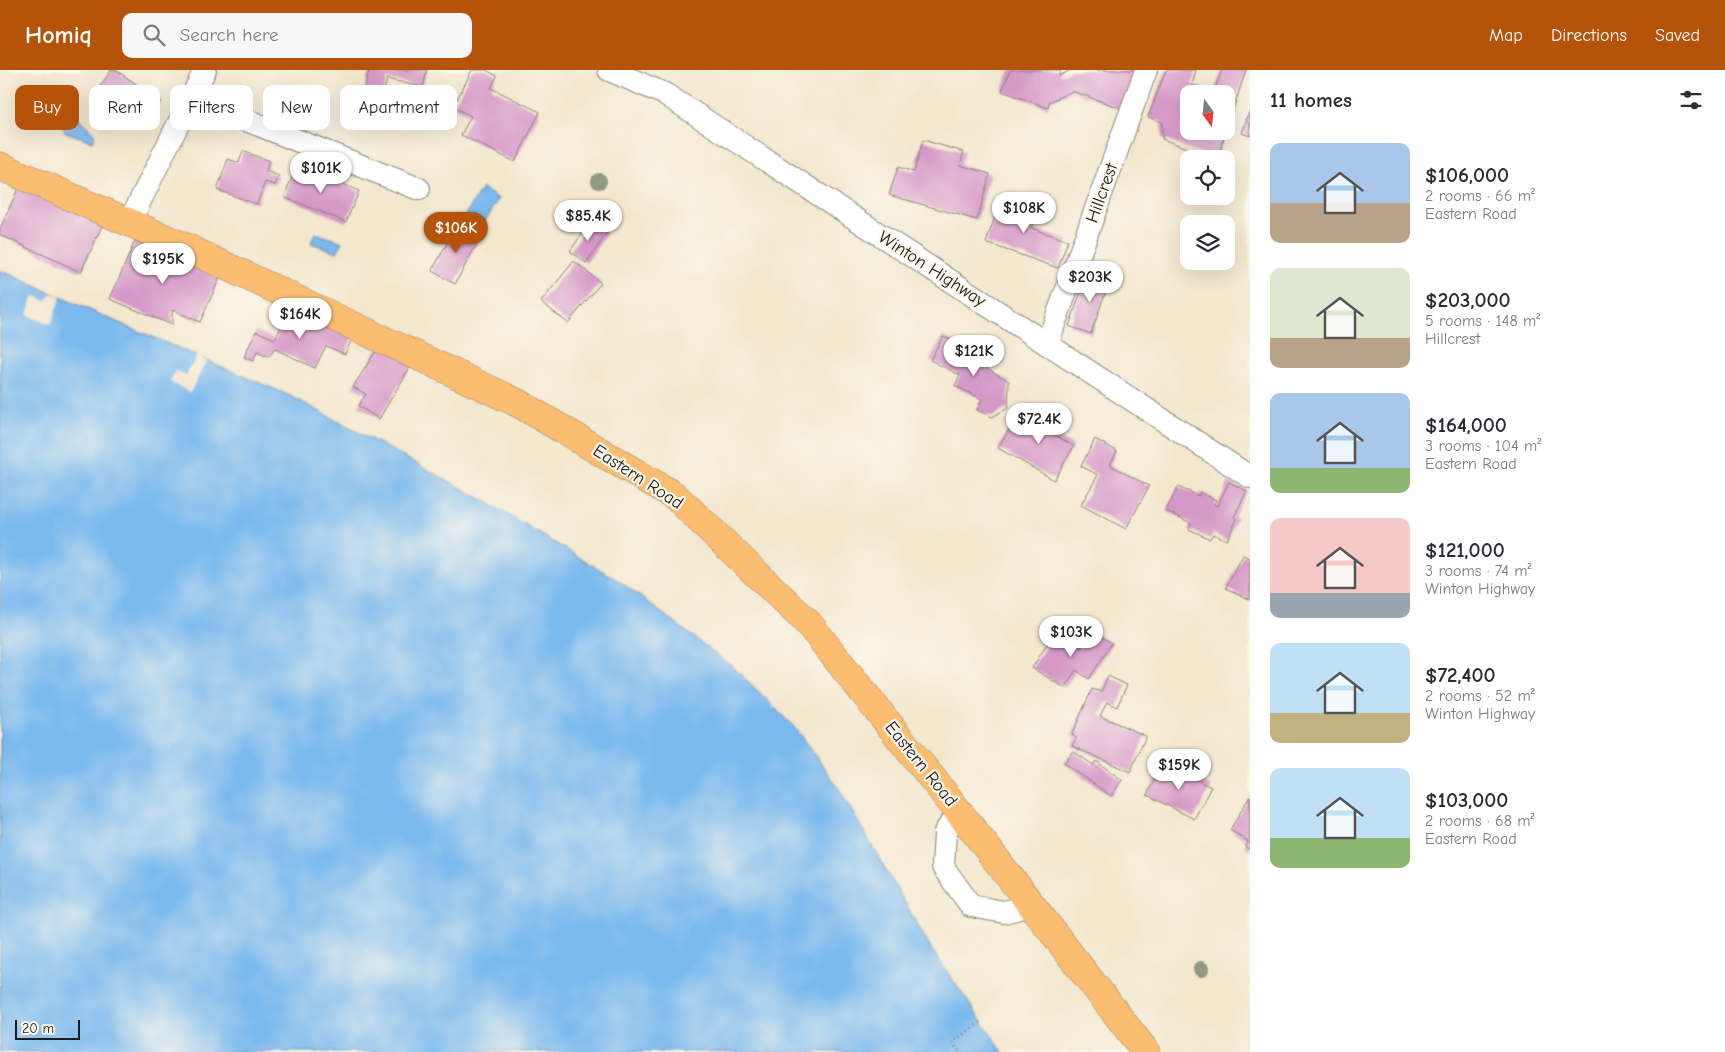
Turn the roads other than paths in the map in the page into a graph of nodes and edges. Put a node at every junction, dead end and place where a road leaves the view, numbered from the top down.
1 (205, 70) edge
2 (610, 70) edge
3 (1146, 70) edge
4 (198, 85) edge
5 (253, 123) edge
6 (175, 130) edge
7 (0, 166) edge
8 (420, 189) dead end
9 (129, 223) junction
10 (1047, 344) junction
11 (1250, 477) edge
12 (959, 812) junction
13 (1031, 905) junction
14 (1146, 1052) edge

1 - 4 street
2 - 10 street, Winton Highway
3 - 10 street, Hillcrest
5 - 8 street
6 - 9 street
7 - 9 highway, Eastern Road
9 - 12 highway, Eastern Road
10 - 11 street, Winton Highway
12 - 13 highway, Eastern Road
12 - 13 street
13 - 14 highway, Eastern Road

